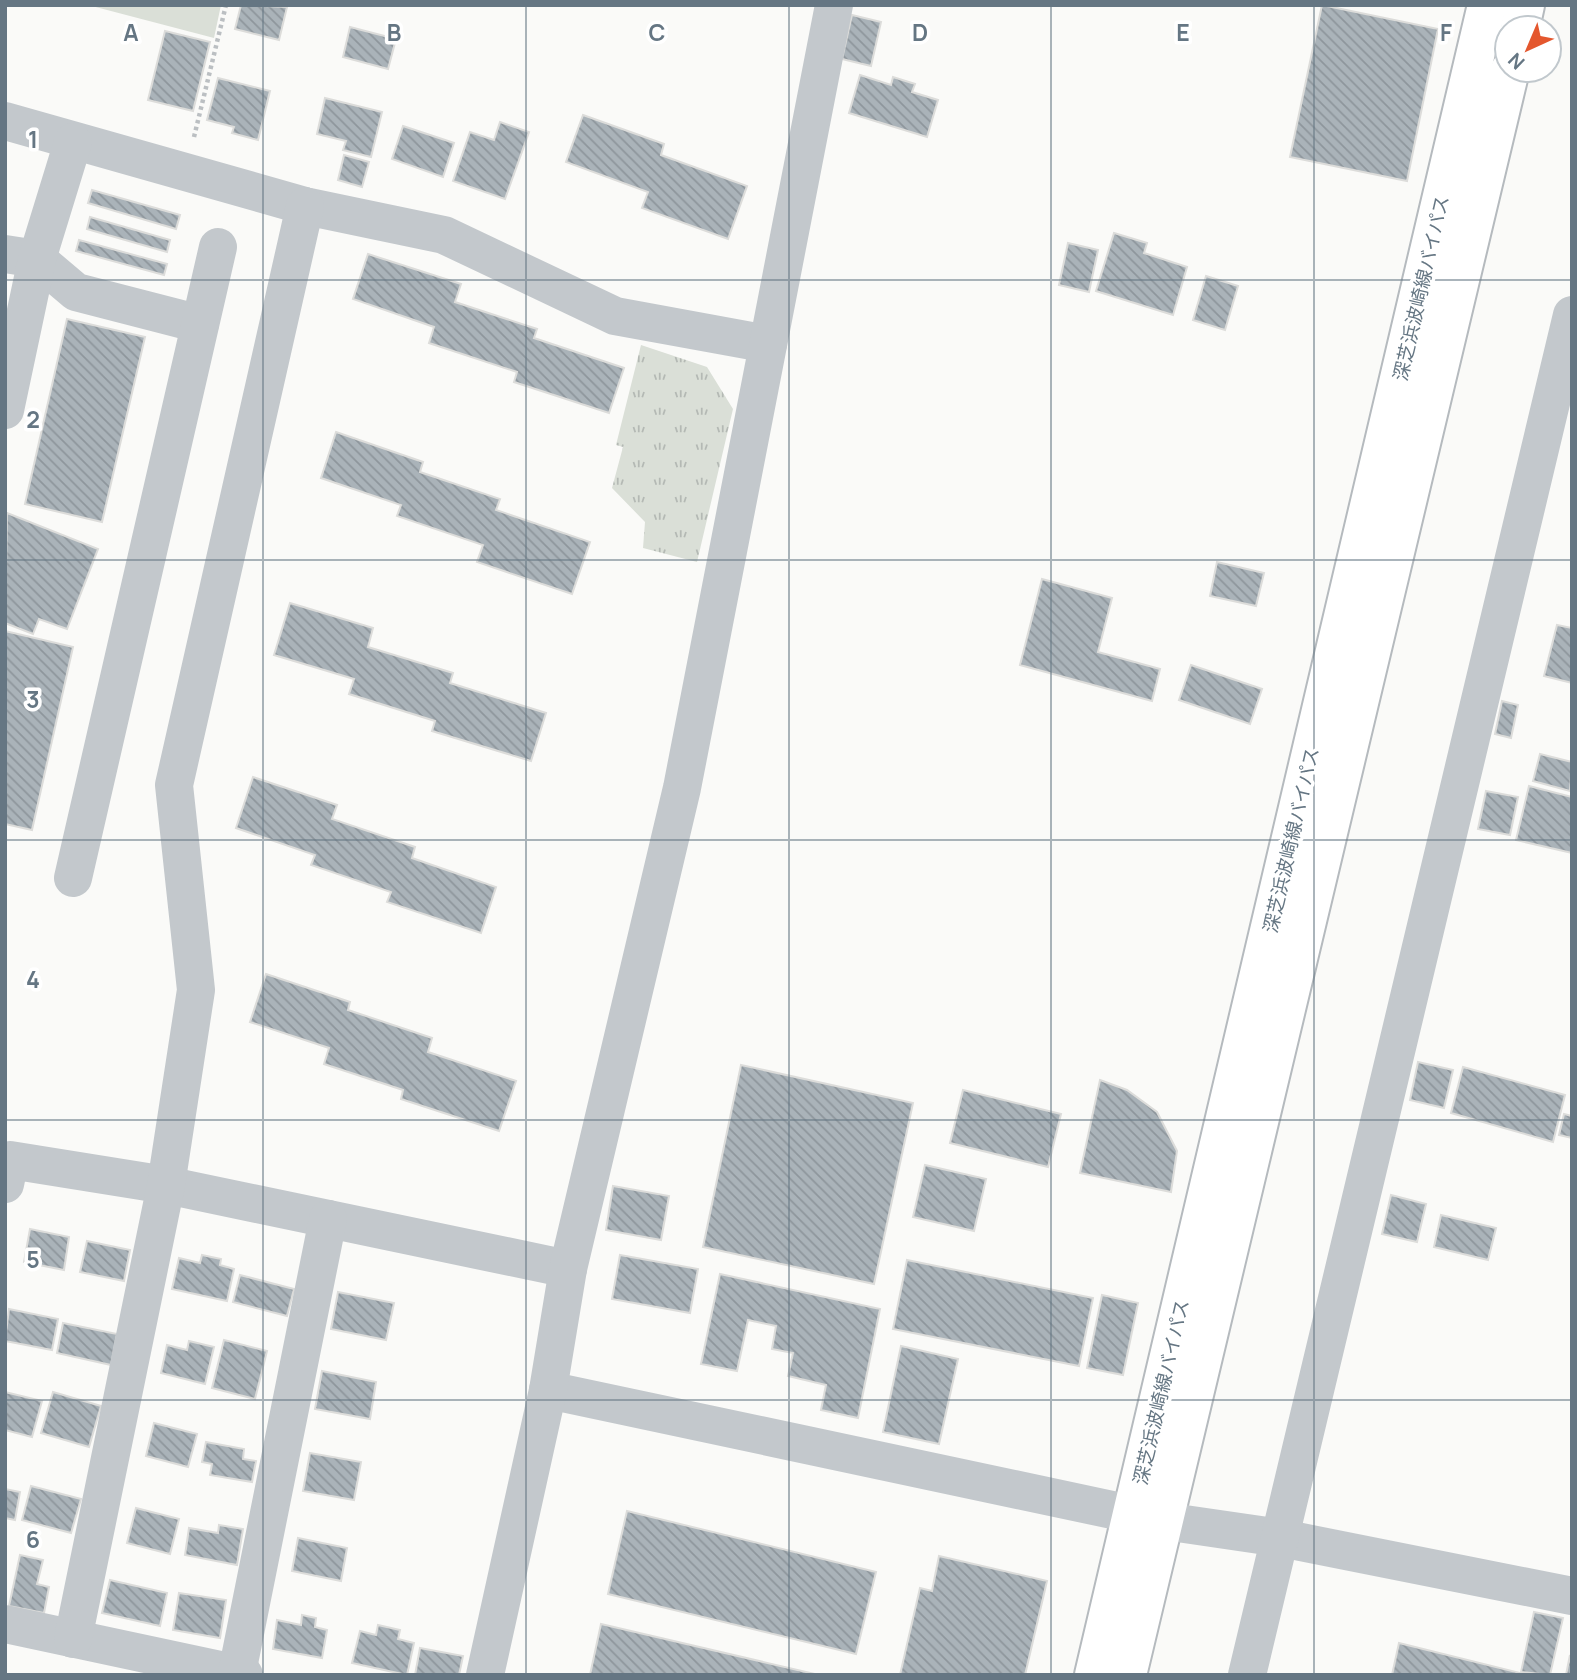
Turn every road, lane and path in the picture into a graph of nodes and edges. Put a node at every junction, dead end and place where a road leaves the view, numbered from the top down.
1 (226, 5) edge
2 (834, 5) edge
3 (1487, 5) edge
4 (1506, 84) edge
5 (5, 121) edge
6 (73, 142) junction
7 (186, 173) junction
8 (305, 206) junction
9 (218, 247) dead end
10 (21, 257) edge
11 (1572, 315) edge
12 (200, 324) junction
13 (768, 344) junction
14 (5, 410) edge
15 (73, 878) dead end
16 (5, 1184) edge
17 (166, 1185) junction
18 (328, 1219) junction
19 (568, 1269) junction
20 (548, 1390) junction
21 (1148, 1518) junction
22 (1281, 1538) junction
23 (1572, 1596) edge
24 (5, 1624) edge
25 (72, 1639) junction
26 (240, 1674) edge
27 (485, 1675) edge
28 (1094, 1675) edge
29 (1127, 1675) edge
30 (1247, 1675) edge

1 - 7 path
2 - 13 street
3 - 21 main road, 深芝浜波崎線バイパス
4 - 21 main road, 深芝浜波崎線バイパス
5 - 6 street
6 - 7 street
6 - 10 street
7 - 8 street
8 - 13 street
8 - 17 street
9 - 12 street
10 - 12 street
10 - 14 street
11 - 22 street
12 - 15 street
13 - 19 street
16 - 17 street
17 - 18 street
17 - 25 street
18 - 19 street
18 - 26 street
19 - 20 street
20 - 21 street
20 - 27 street
21 - 22 street
21 - 28 main road, 深芝浜波崎線バイパス
21 - 29 main road, 深芝浜波崎線バイパス
22 - 23 street
22 - 30 street
24 - 25 street
25 - 26 street

